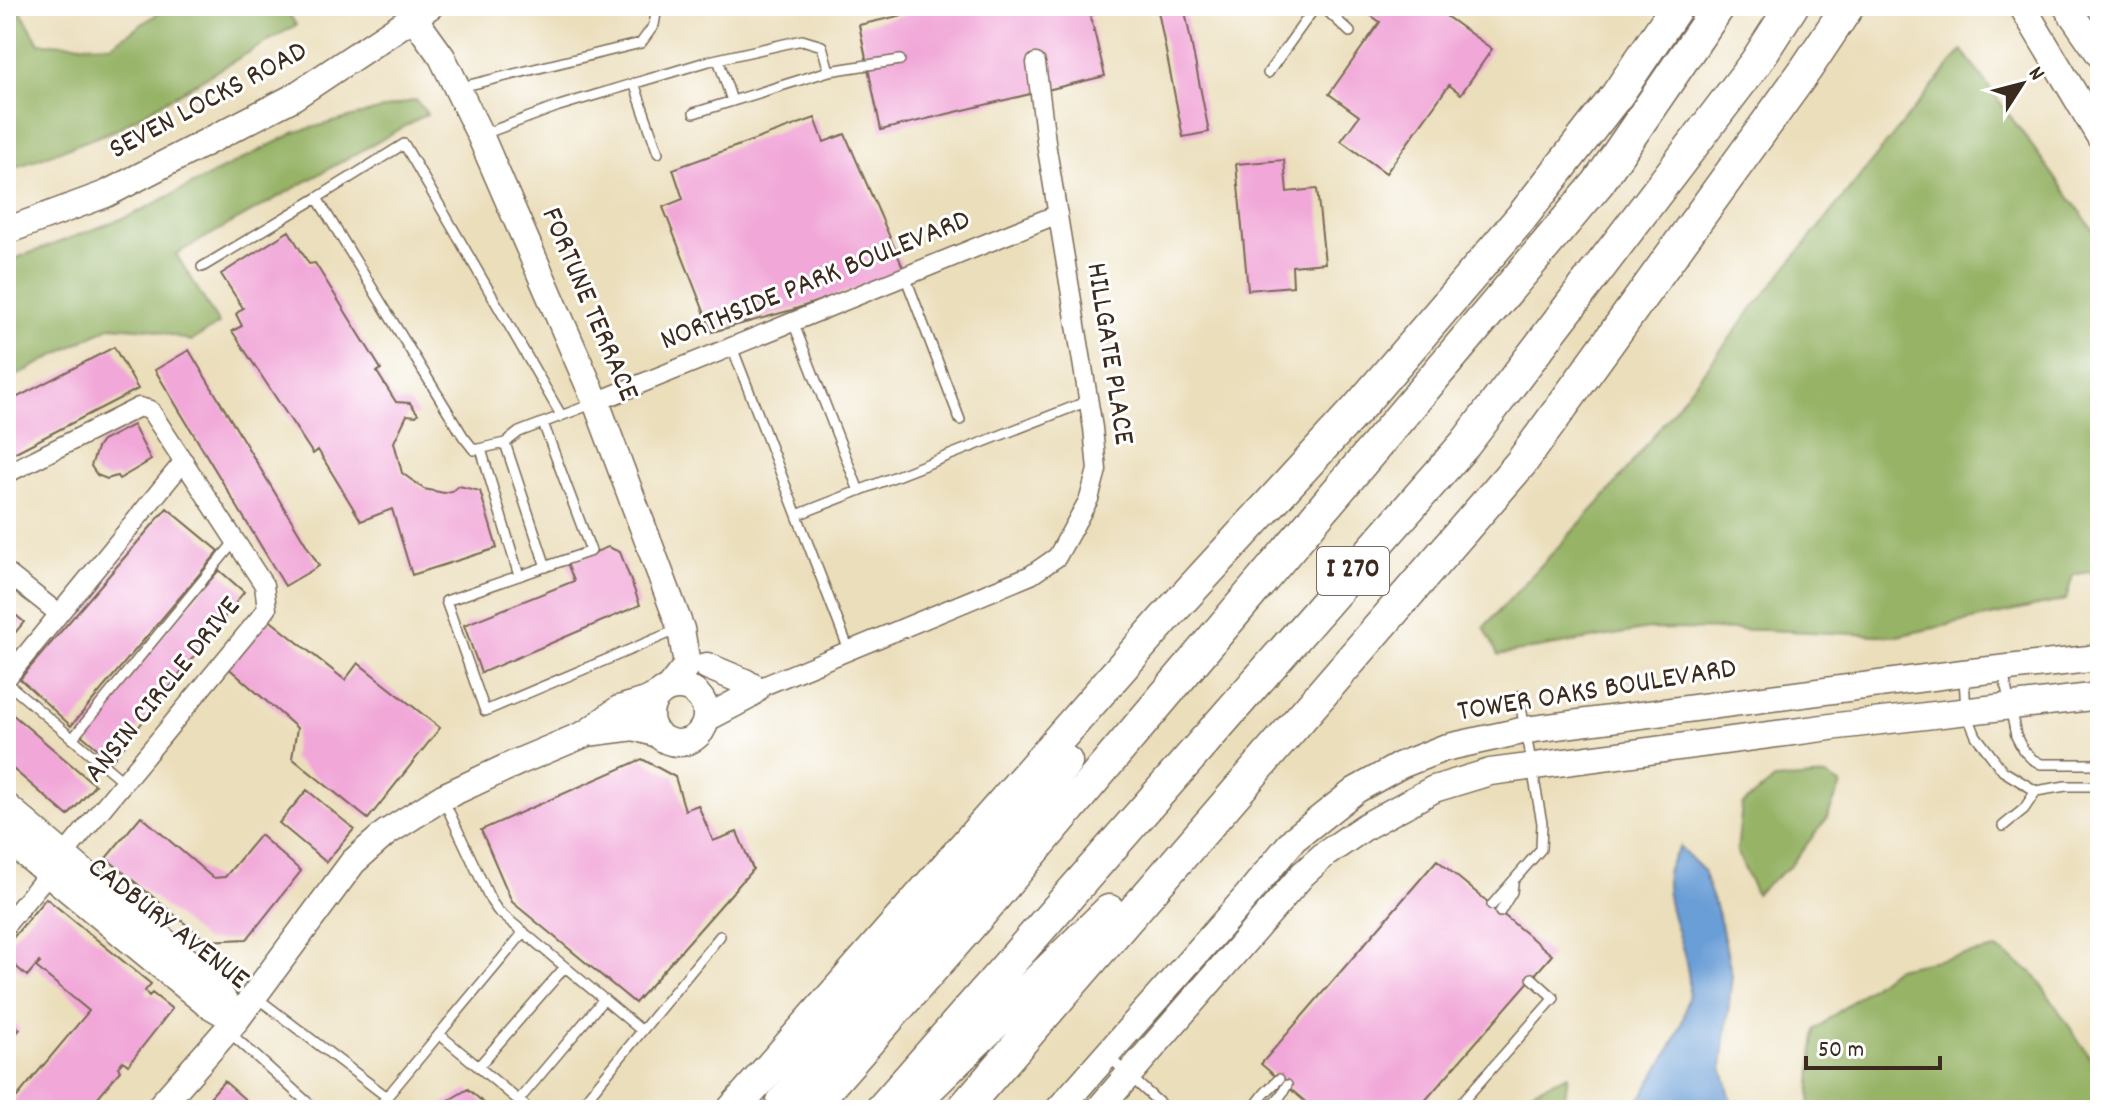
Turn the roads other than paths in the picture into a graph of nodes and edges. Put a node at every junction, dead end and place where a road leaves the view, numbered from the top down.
1 (1319, 6) edge
2 (1677, 6) edge
3 (1719, 6) edge
4 (1792, 6) edge
5 (1848, 6) edge
6 (2022, 6) edge
7 (2066, 6) edge
8 (657, 8) edge
9 (422, 12) edge
10 (1350, 32) dead end
11 (2100, 55) edge
12 (718, 59) junction
13 (900, 60) dead end
14 (1036, 63) dead end
15 (829, 71) junction
16 (1268, 73) dead end
17 (634, 83) junction
18 (458, 87) junction
19 (732, 101) junction
20 (694, 113) dead end
21 (480, 135) junction
22 (2100, 137) edge
23 (658, 153) dead end
24 (317, 198) junction
25 (1058, 214) junction
26 (6, 231) edge
27 (202, 267) dead end
28 (905, 276) junction
29 (793, 322) junction
30 (732, 347) junction
31 (1088, 401) junction
32 (596, 402) junction
33 (561, 415) junction
34 (960, 420) dead end
35 (543, 423) junction
36 (505, 443) junction
37 (481, 449) junction
38 (184, 461) junction
39 (6, 474) edge
40 (859, 491) junction
41 (797, 515) junction
42 (235, 541) junction
43 (546, 567) junction
44 (6, 572) edge
45 (519, 576) junction
46 (59, 614) junction
47 (1165, 618) junction
48 (681, 629) junction
49 (849, 650) junction
50 (2100, 656) edge
51 (707, 666) junction
52 (2002, 669) junction
53 (1963, 673) junction
54 (6, 680) edge
55 (756, 689) junction
56 (664, 691) junction
57 (1519, 696) dead end
58 (2100, 696) edge
59 (2010, 707) junction
60 (704, 709) junction
61 (1966, 712) junction
62 (1526, 730) junction
63 (587, 733) junction
64 (658, 734) junction
65 (72, 739) junction
66 (1268, 756) junction
67 (2100, 764) edge
68 (1532, 766) junction
69 (125, 783) junction
70 (2100, 786) edge
71 (2036, 791) junction
72 (443, 797) junction
73 (6, 806) edge
74 (2003, 826) dead end
75 (6, 838) edge
76 (57, 865) junction
77 (1496, 909) dead end
78 (6, 925) edge
79 (524, 932) junction
80 (720, 936) dead end
81 (565, 967) junction
82 (1532, 978) dead end
83 (254, 995) junction
84 (604, 999) junction
85 (231, 1025) junction
86 (642, 1031) junction
87 (439, 1034) junction
88 (1107, 1055) junction
89 (478, 1067) junction
90 (1128, 1075) junction
91 (387, 1097) junction
92 (518, 1101) junction
93 (157, 1110) edge
94 (316, 1110) edge
95 (376, 1110) edge
96 (530, 1110) edge
97 (577, 1110) edge
98 (733, 1110) edge
99 (781, 1110) edge
100 (808, 1110) edge
101 (881, 1110) edge
102 (905, 1110) edge
103 (962, 1110) edge
104 (1058, 1110) edge
105 (1098, 1110) edge
106 (1167, 1110) edge
107 (1252, 1110) edge
108 (1259, 1110) edge
109 (1455, 1110) edge

1 - 10 lane
1 - 16 lane
2 - 47 highway
3 - 100 highway, I 270
4 - 101 highway, I 270
5 - 66 highway, I 270
6 - 22 street
7 - 11 street
8 - 18 lane
9 - 18 street, FORTUNE TERRACE
9 - 26 street, SEVEN LOCKS ROAD
12 - 15 lane
12 - 17 lane
12 - 19 lane
13 - 15 lane
14 - 25 street, HILLGATE PLACE
15 - 19 lane
17 - 21 lane
17 - 23 lane
18 - 21 street, FORTUNE TERRACE
19 - 20 lane
21 - 32 street, FORTUNE TERRACE
24 - 27 lane
24 - 33 lane
24 - 37 lane
25 - 28 street, NORTHSIDE PARK BOULEVARD
25 - 31 street, HILLGATE PLACE
28 - 29 street, NORTHSIDE PARK BOULEVARD
28 - 34 lane
29 - 30 street, NORTHSIDE PARK BOULEVARD
29 - 40 lane
30 - 32 street, NORTHSIDE PARK BOULEVARD
30 - 41 lane
31 - 40 lane
31 - 49 street, HILLGATE PLACE
32 - 33 lane
32 - 48 street, FORTUNE TERRACE
33 - 35 lane
35 - 36 lane
35 - 43 lane
36 - 37 lane
36 - 43 lane
37 - 45 lane
38 - 39 street, ANSIN CIRCLE DRIVE
38 - 42 street, ANSIN CIRCLE DRIVE
38 - 46 street
40 - 41 lane
41 - 49 lane
42 - 65 lane
42 - 69 street, ANSIN CIRCLE DRIVE
43 - 45 lane
44 - 46 street
45 - 48 lane
46 - 54 street
47 - 98 highway
47 - 99 highway
48 - 51 street, FORTUNE TERRACE
48 - 56 street, FORTUNE TERRACE
49 - 55 street, HILLGATE PLACE
50 - 52 street, TOWER OAKS BOULEVARD
51 - 55 street
51 - 60 street
52 - 53 street, TOWER OAKS BOULEVARD
52 - 59 lane
53 - 61 lane
53 - 62 street, TOWER OAKS BOULEVARD
54 - 65 lane
55 - 60 street
56 - 60 street
56 - 63 street
56 - 64 street
57 - 62 lane
58 - 59 street, TOWER OAKS BOULEVARD
59 - 61 street, TOWER OAKS BOULEVARD
59 - 67 lane
60 - 64 street
61 - 68 street, TOWER OAKS BOULEVARD
61 - 71 lane
62 - 68 lane
62 - 88 street, TOWER OAKS BOULEVARD
63 - 64 street
63 - 72 street
65 - 69 lane
66 - 102 highway
66 - 103 highway, I 270
68 - 77 lane
68 - 90 street, TOWER OAKS BOULEVARD
69 - 76 street, ANSIN CIRCLE DRIVE
70 - 71 lane
71 - 74 lane
72 - 79 lane
72 - 83 street
73 - 76 street, CADBURY AVENUE
75 - 76 street, CADBURY AVENUE
76 - 78 street, ANSIN CIRCLE DRIVE
76 - 85 street, CADBURY AVENUE
79 - 81 lane
79 - 87 lane
80 - 86 lane
81 - 84 lane
81 - 89 lane
82 - 109 lane
83 - 85 street
83 - 91 lane
84 - 86 lane
84 - 92 lane
85 - 93 street
85 - 94 lane
86 - 97 lane
87 - 89 lane
87 - 91 lane
88 - 90 lane
88 - 104 street, TOWER OAKS BOULEVARD
89 - 92 lane
90 - 105 street, TOWER OAKS BOULEVARD
90 - 106 lane
91 - 95 lane
92 - 96 lane
107 - 108 lane

